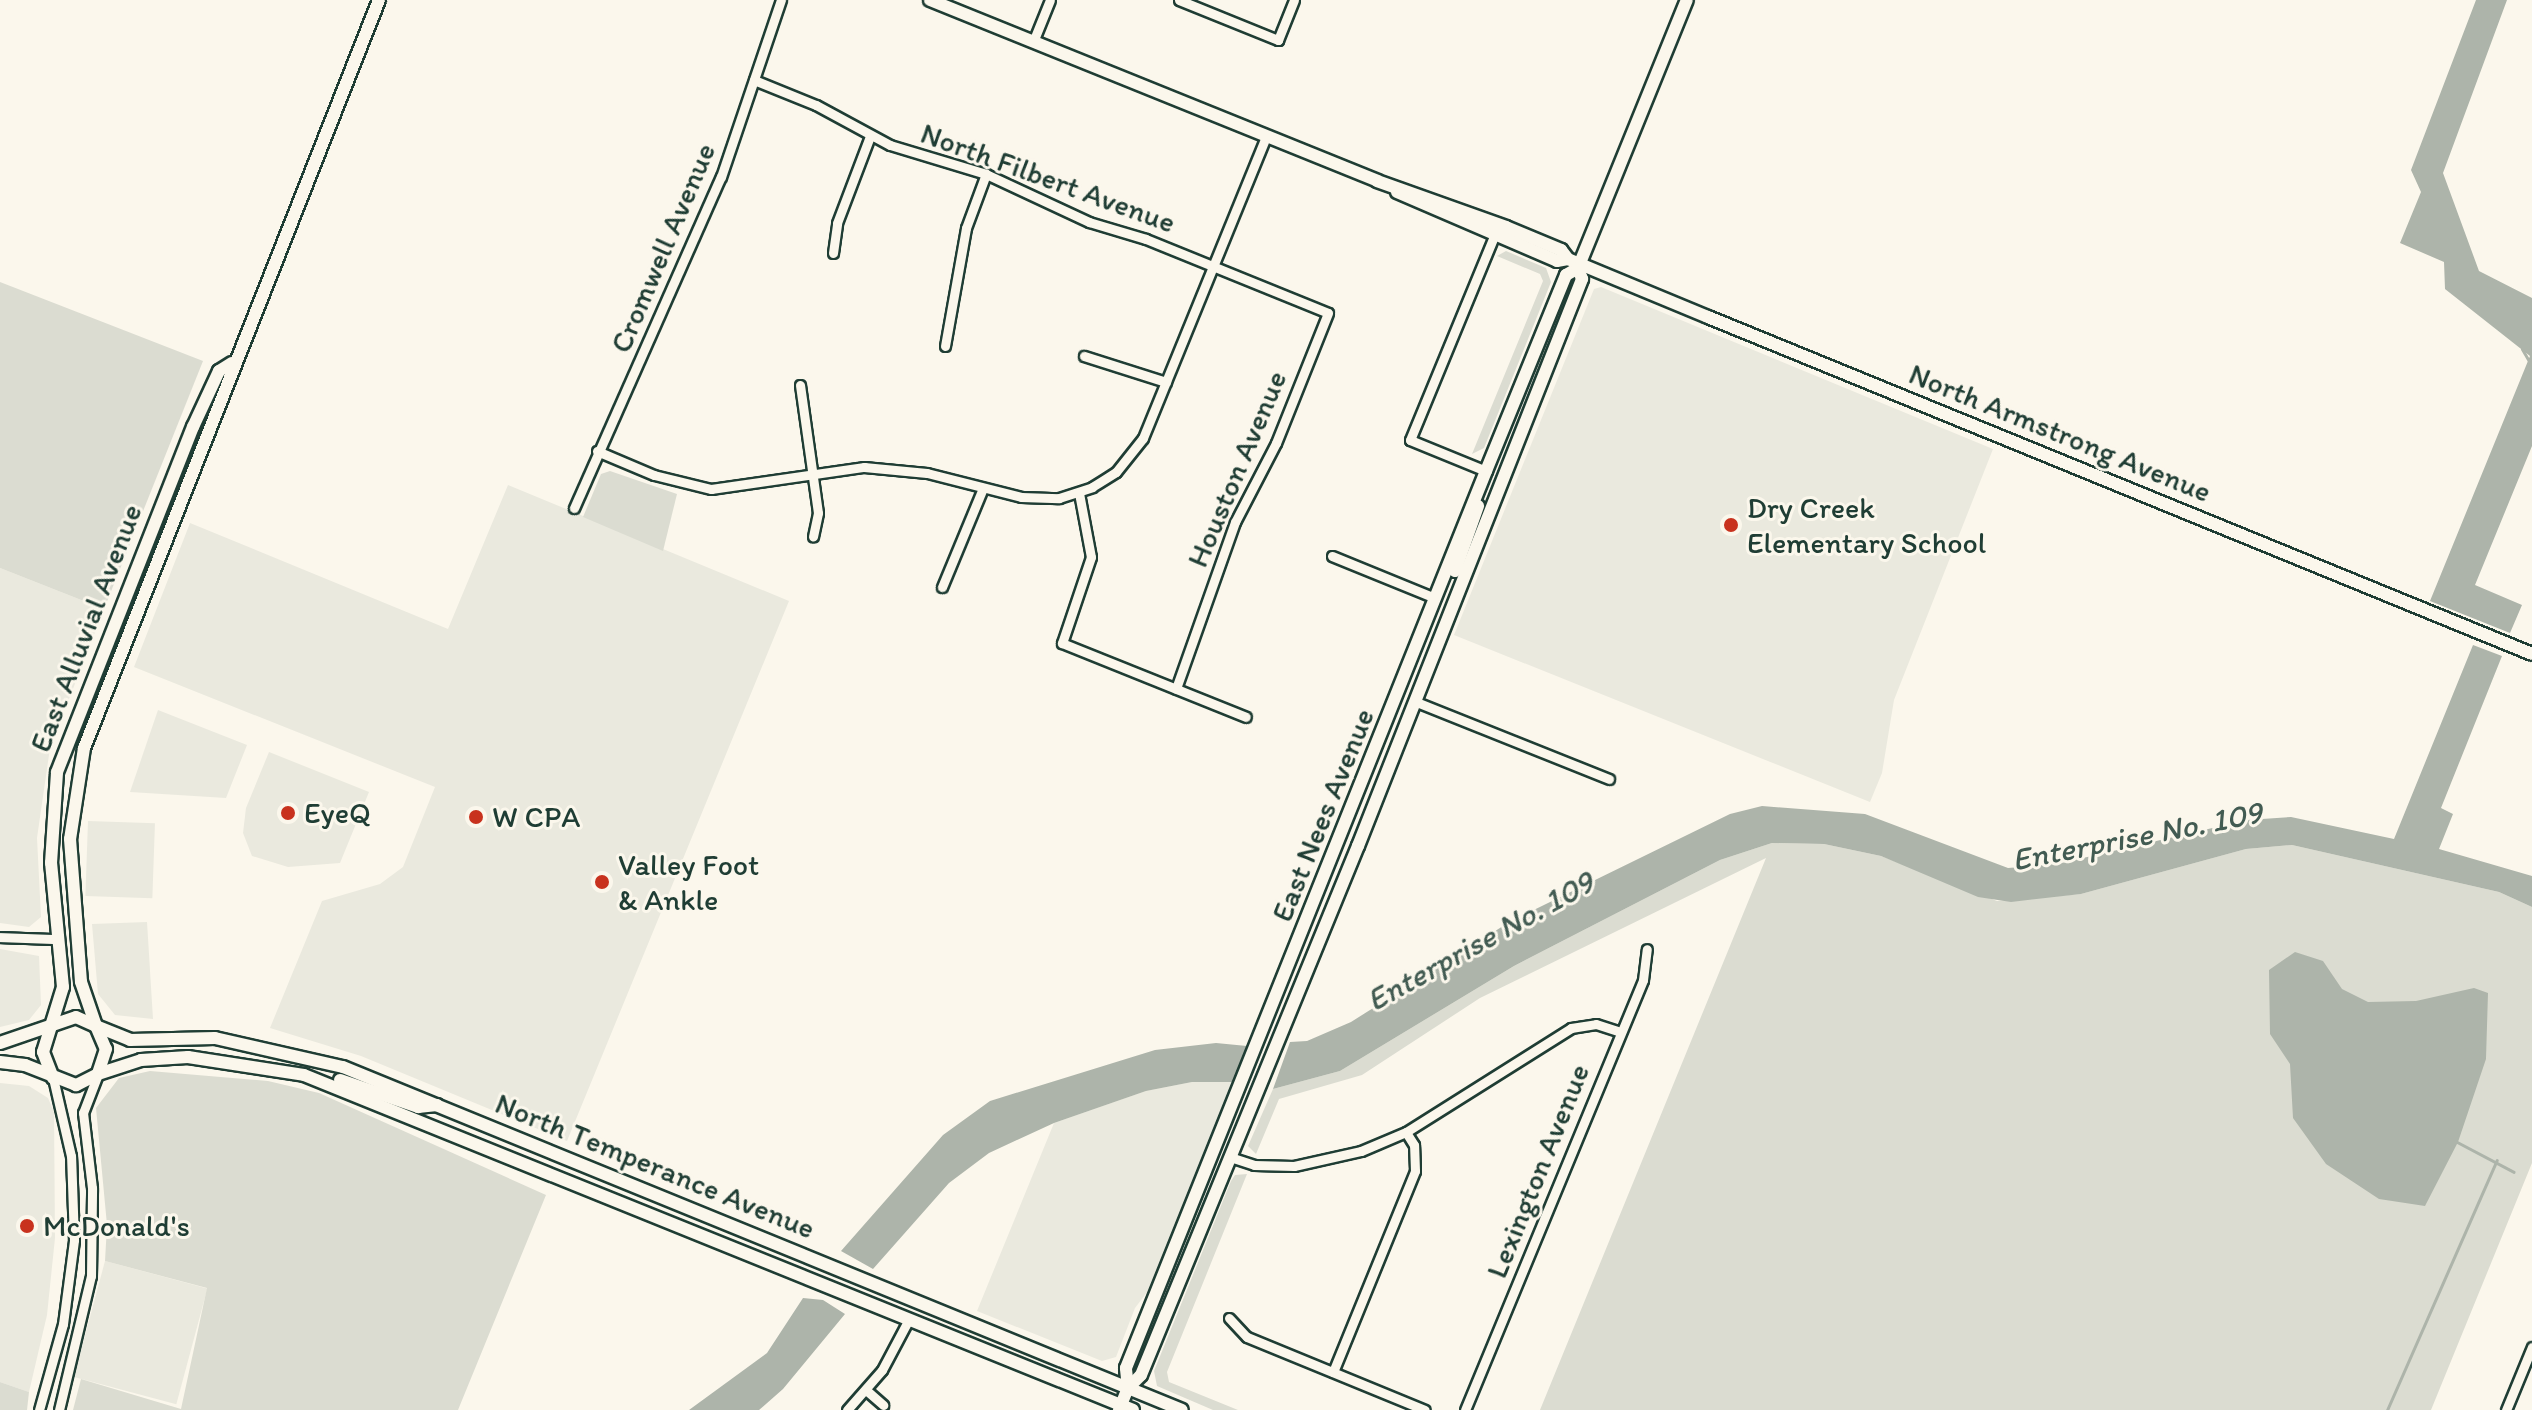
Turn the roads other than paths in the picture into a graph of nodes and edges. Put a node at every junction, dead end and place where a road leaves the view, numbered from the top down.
1 (379, 0) edge
2 (781, 0) edge
3 (930, 0) edge
4 (1050, 0) edge
5 (1179, 0) edge
6 (1294, 0) edge
7 (1687, 0) edge
8 (1033, 42) junction
9 (754, 80) junction
10 (870, 136) junction
11 (1266, 137) junction
12 (986, 174) junction
13 (1377, 181) junction
14 (1494, 236) junction
15 (833, 253) dead end
16 (1576, 264) junction
17 (1213, 266) junction
18 (1328, 313) joint
19 (945, 346) dead end
20 (1084, 356) dead end
21 (232, 363) junction
22 (1166, 382) junction
23 (800, 385) dead end
24 (597, 451) junction
25 (1486, 471) junction
26 (811, 476) junction
27 (983, 488) junction
28 (1079, 493) junction
29 (574, 508) dead end
30 (813, 536) dead end
31 (1332, 556) dead end
32 (942, 587) dead end
33 (1435, 598) junction
34 (1446, 618) junction
35 (2532, 654) edge
36 (1176, 689) junction
37 (1414, 701) junction
38 (1246, 717) dead end
39 (1609, 779) dead end
40 (0, 937) edge
41 (55, 939) junction
42 (1647, 949) dead end
43 (52, 1024) junction
44 (96, 1026) junction
45 (1621, 1032) junction
46 (0, 1043) edge
47 (0, 1062) edge
48 (98, 1074) junction
49 (53, 1078) junction
50 (313, 1078) junction
51 (437, 1105) junction
52 (1406, 1132) junction
53 (1230, 1157) junction
54 (1229, 1318) dead end
55 (909, 1319) junction
56 (2532, 1347) edge
57 (1333, 1372) junction
58 (1128, 1388) junction
59 (866, 1390) junction
60 (883, 1405) dead end
61 (1405, 1406) edge
62 (1124, 1408) edge
63 (1421, 1409) edge
64 (39, 1410) edge
65 (59, 1410) edge
66 (847, 1410) edge
67 (1182, 1410) edge
68 (1465, 1410) edge
69 (2506, 1410) edge

1 - 21 main road, East Alluvial Avenue
2 - 9 street, Cromwell Avenue
3 - 8 main road, North Armstrong Avenue
4 - 8 street
5 - 6 street
7 - 16 main road, East Nees Avenue
8 - 11 main road, North Armstrong Avenue
9 - 10 street, North Filbert Avenue
9 - 24 street, Cromwell Avenue
10 - 12 street, North Filbert Avenue
10 - 15 street
11 - 13 main road, North Armstrong Avenue
11 - 17 street
12 - 17 street, North Filbert Avenue
12 - 19 street
13 - 14 main road, North Armstrong Avenue
13 - 16 main road, North Armstrong Avenue
14 - 16 main road, North Armstrong Avenue
14 - 25 street
16 - 25 main road, East Nees Avenue
16 - 34 main road, East Nees Avenue
16 - 35 main road, North Armstrong Avenue
17 - 18 street, North Filbert Avenue
17 - 22 street
18 - 36 street, Houston Avenue
20 - 22 street
21 - 41 main road, East Alluvial Avenue
21 - 44 main road, East Alluvial Avenue
22 - 28 street
23 - 26 street
24 - 26 street
24 - 29 street, Cromwell Avenue
25 - 33 main road, East Nees Avenue
25 - 34 main road
26 - 27 street
26 - 30 street
27 - 28 street
27 - 32 street
28 - 36 street
31 - 33 street
33 - 37 main road
33 - 58 main road, East Nees Avenue
34 - 37 main road, East Nees Avenue
36 - 38 street
37 - 39 street
37 - 53 main road, East Nees Avenue
40 - 41 street
41 - 43 main road, East Alluvial Avenue
42 - 45 street, Lexington Avenue
43 - 44 main road
43 - 46 main road
43 - 49 main road
44 - 48 main road
44 - 51 main road, North Temperance Avenue
45 - 52 street
45 - 68 street, Lexington Avenue
47 - 49 main road
48 - 49 main road
48 - 50 main road, North Temperance Avenue
48 - 65 street
49 - 64 street
50 - 51 main road
50 - 55 main road, North Temperance Avenue
51 - 58 main road, North Temperance Avenue
52 - 53 street
52 - 57 street
53 - 58 main road, East Nees Avenue
54 - 57 street
55 - 59 street
55 - 62 main road, North Temperance Avenue
56 - 69 street
57 - 61 street
58 - 62 main road, East Nees Avenue
58 - 67 main road, North Temperance Avenue
59 - 60 street
59 - 66 street
61 - 63 street

